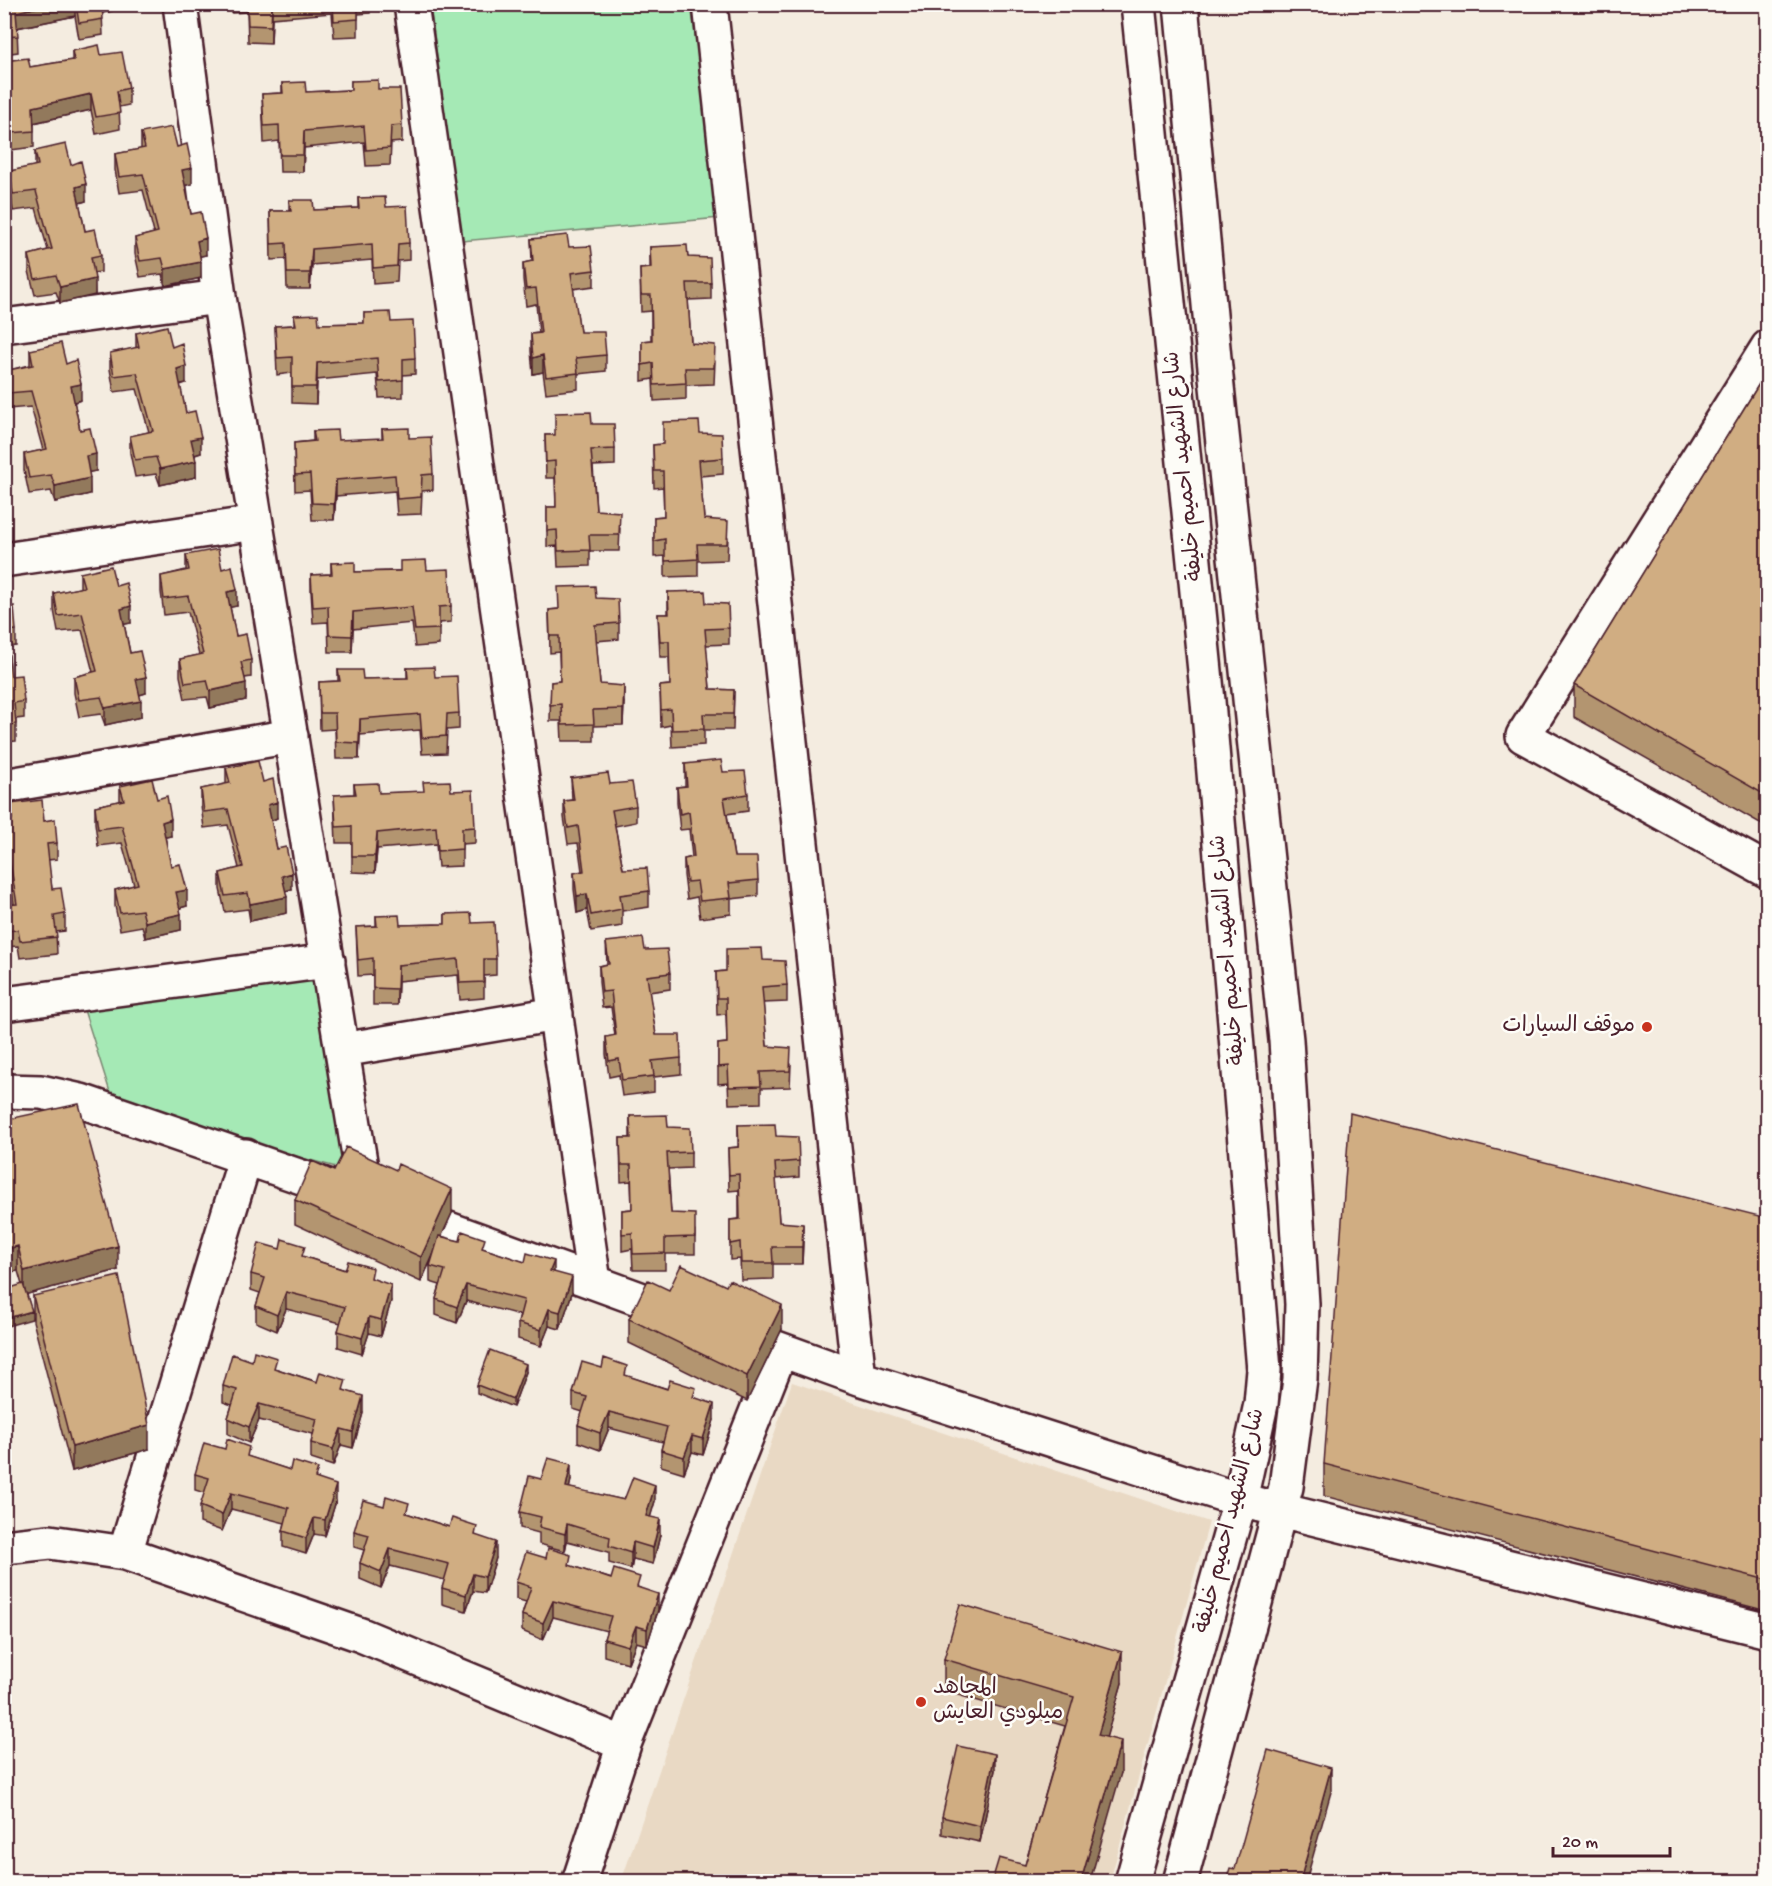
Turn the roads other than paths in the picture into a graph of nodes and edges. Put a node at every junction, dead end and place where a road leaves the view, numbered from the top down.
1 (180, 4) edge
2 (411, 4) edge
3 (710, 4) edge
4 (1138, 4) edge
5 (1181, 4) edge
6 (219, 297) junction
7 (4, 326) edge
8 (1767, 347) edge
9 (256, 523) junction
10 (4, 560) edge
11 (291, 736) junction
12 (4, 786) edge
13 (1767, 872) edge
14 (328, 961) junction
15 (4, 1004) edge
16 (556, 1014) junction
17 (342, 1050) junction
18 (4, 1091) edge
19 (246, 1156) junction
20 (366, 1199) junction
21 (594, 1282) junction
22 (781, 1350) junction
23 (859, 1378) junction
24 (1240, 1500) junction
25 (1281, 1509) junction
26 (4, 1547) edge
27 (125, 1553) junction
28 (1767, 1631) edge
29 (624, 1744) junction
30 (579, 1881) edge
31 (1132, 1881) edge
32 (1180, 1881) edge

1 - 6 street
2 - 16 street
3 - 23 street
4 - 24 street, شارع الشهيد احميم خليفة
5 - 25 street, شارع الشهيد احميم خليفة
6 - 7 street
6 - 9 street
8 - 13 street
9 - 10 street
9 - 11 street
11 - 12 street
11 - 14 street
14 - 15 street
14 - 17 street
16 - 17 street
16 - 21 street
17 - 20 street
18 - 19 street
19 - 20 street
19 - 27 street
20 - 21 street
21 - 22 street
22 - 23 street
22 - 29 street
23 - 24 street
24 - 25 street
24 - 31 street, شارع الشهيد احميم خليفة
25 - 28 street
25 - 32 street, شارع الشهيد احميم خليفة
26 - 27 street
27 - 29 street
29 - 30 street

